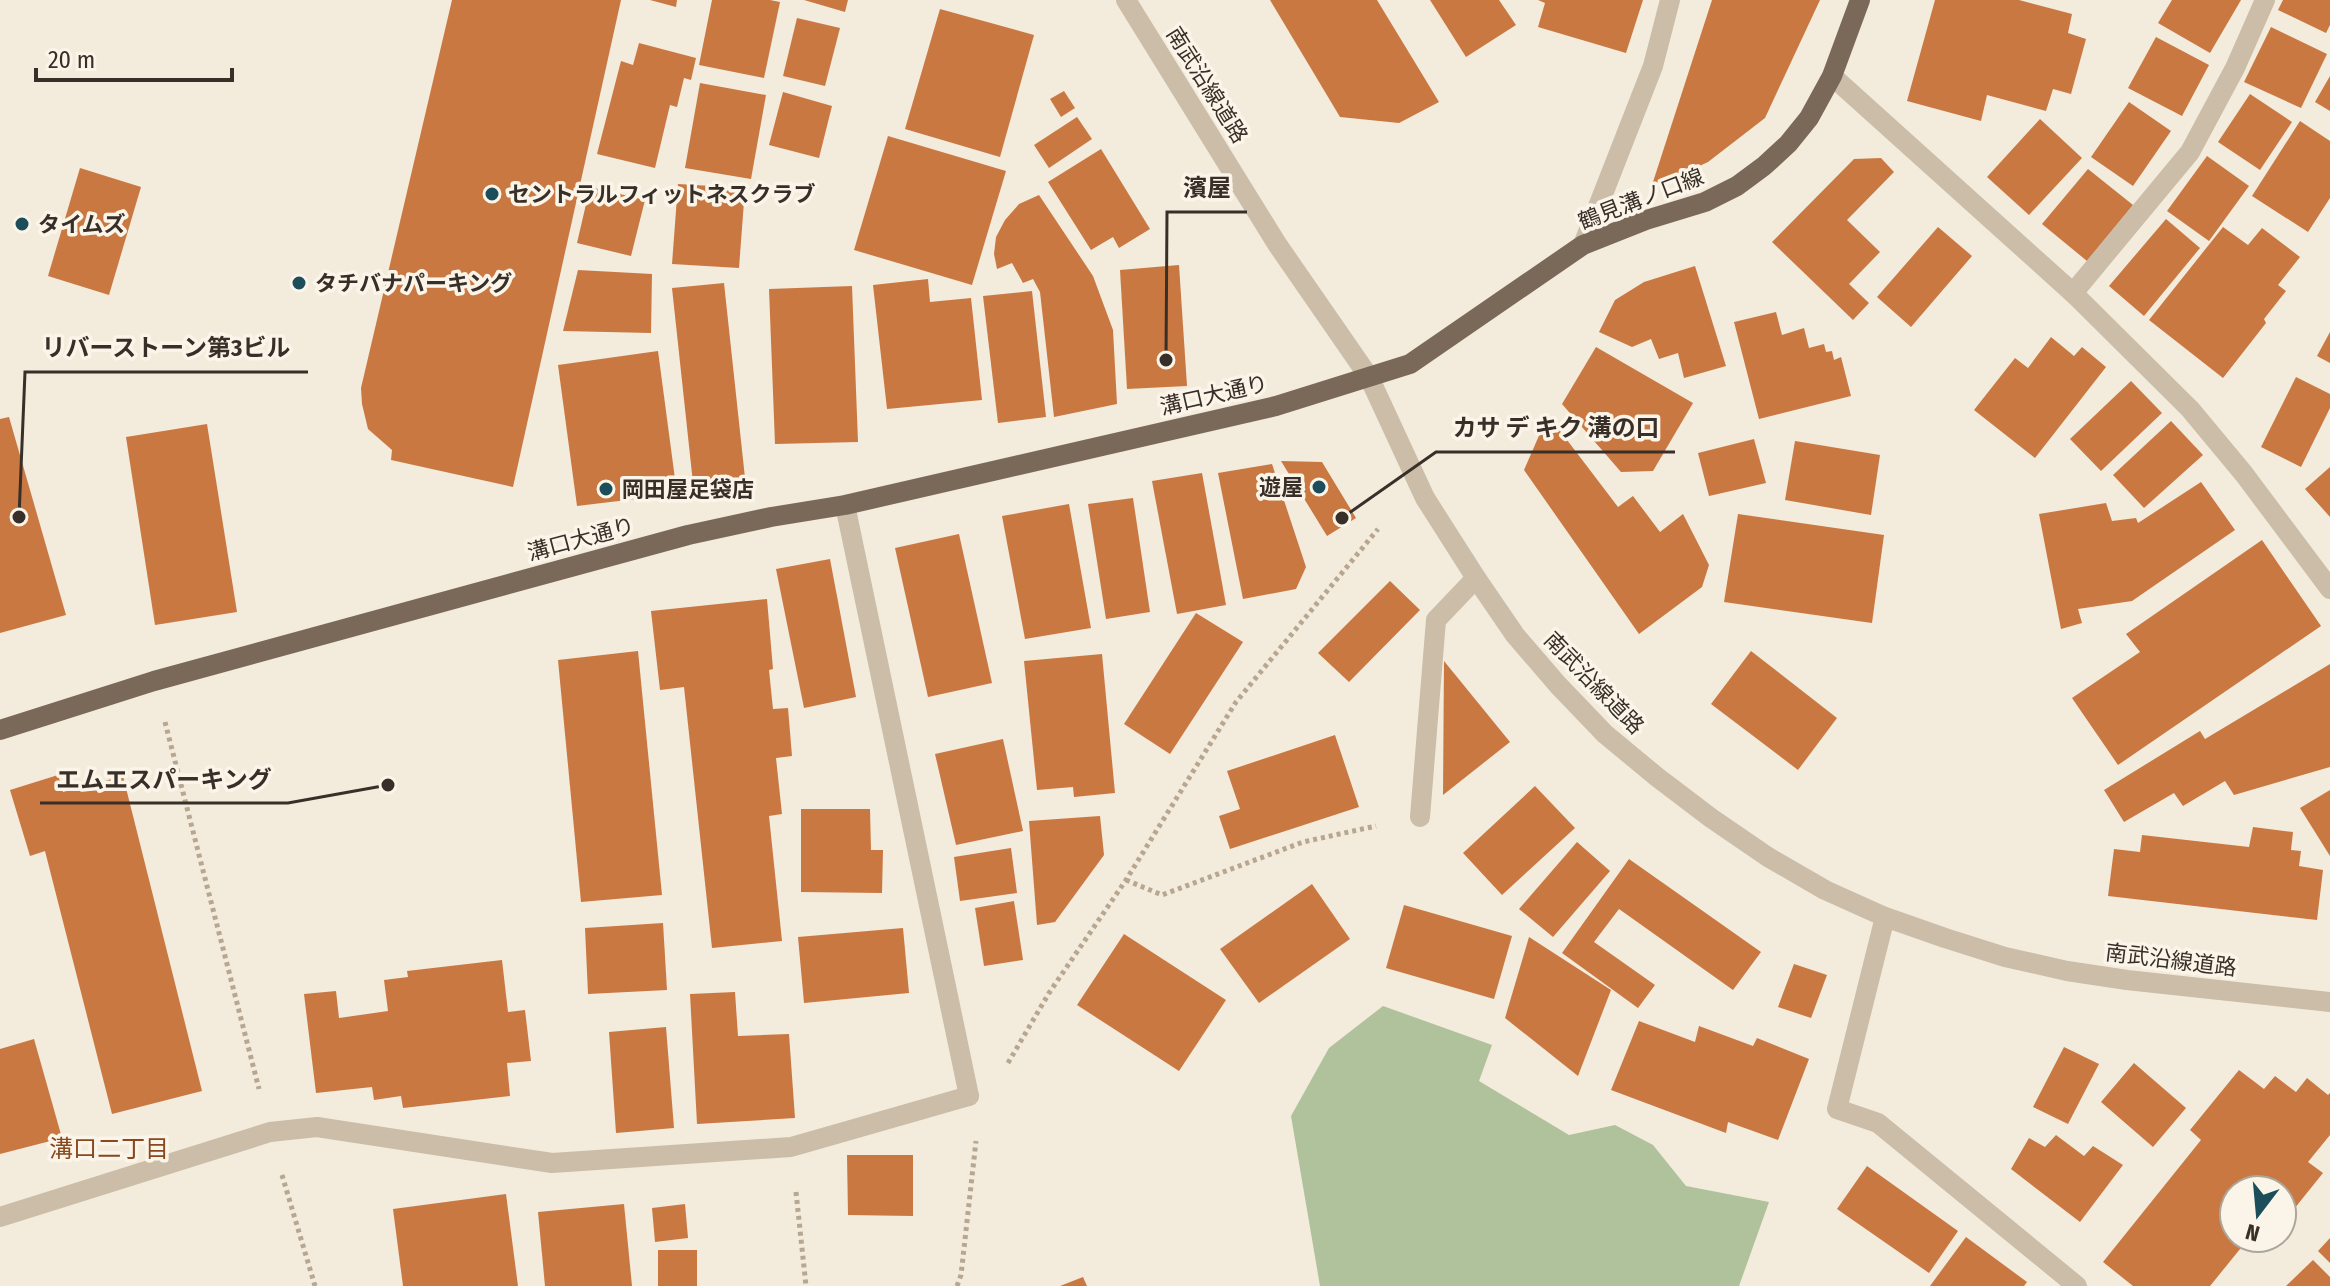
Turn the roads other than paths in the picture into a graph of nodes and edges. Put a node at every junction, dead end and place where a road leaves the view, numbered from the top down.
1 (1126, 0) edge
2 (1670, 0) edge
3 (1860, 0) edge
4 (2265, 0) edge
5 (1832, 76) junction
6 (1583, 245) junction
7 (2073, 293) junction
8 (1369, 377) junction
9 (845, 505) junction
10 (1476, 578) junction
11 (2330, 589) edge
12 (0, 730) edge
13 (1420, 817) road end
14 (1885, 917) junction
15 (2330, 1002) edge
16 (0, 1217) edge
17 (2077, 1286) edge

1 - 8 street, 南武沿線道路
2 - 6 street
3 - 5 main road, 鶴見溝ノ口線
4 - 7 street
5 - 6 main road, 鶴見溝ノ口線
5 - 7 street
6 - 8 main road, 鶴見溝ノ口線
7 - 11 street
8 - 9 main road, 溝口大通り
8 - 10 street, 南武沿線道路
9 - 12 main road, 溝口大通り
9 - 16 street
10 - 13 street
10 - 14 street, 南武沿線道路
14 - 15 street, 南武沿線道路
14 - 17 street

